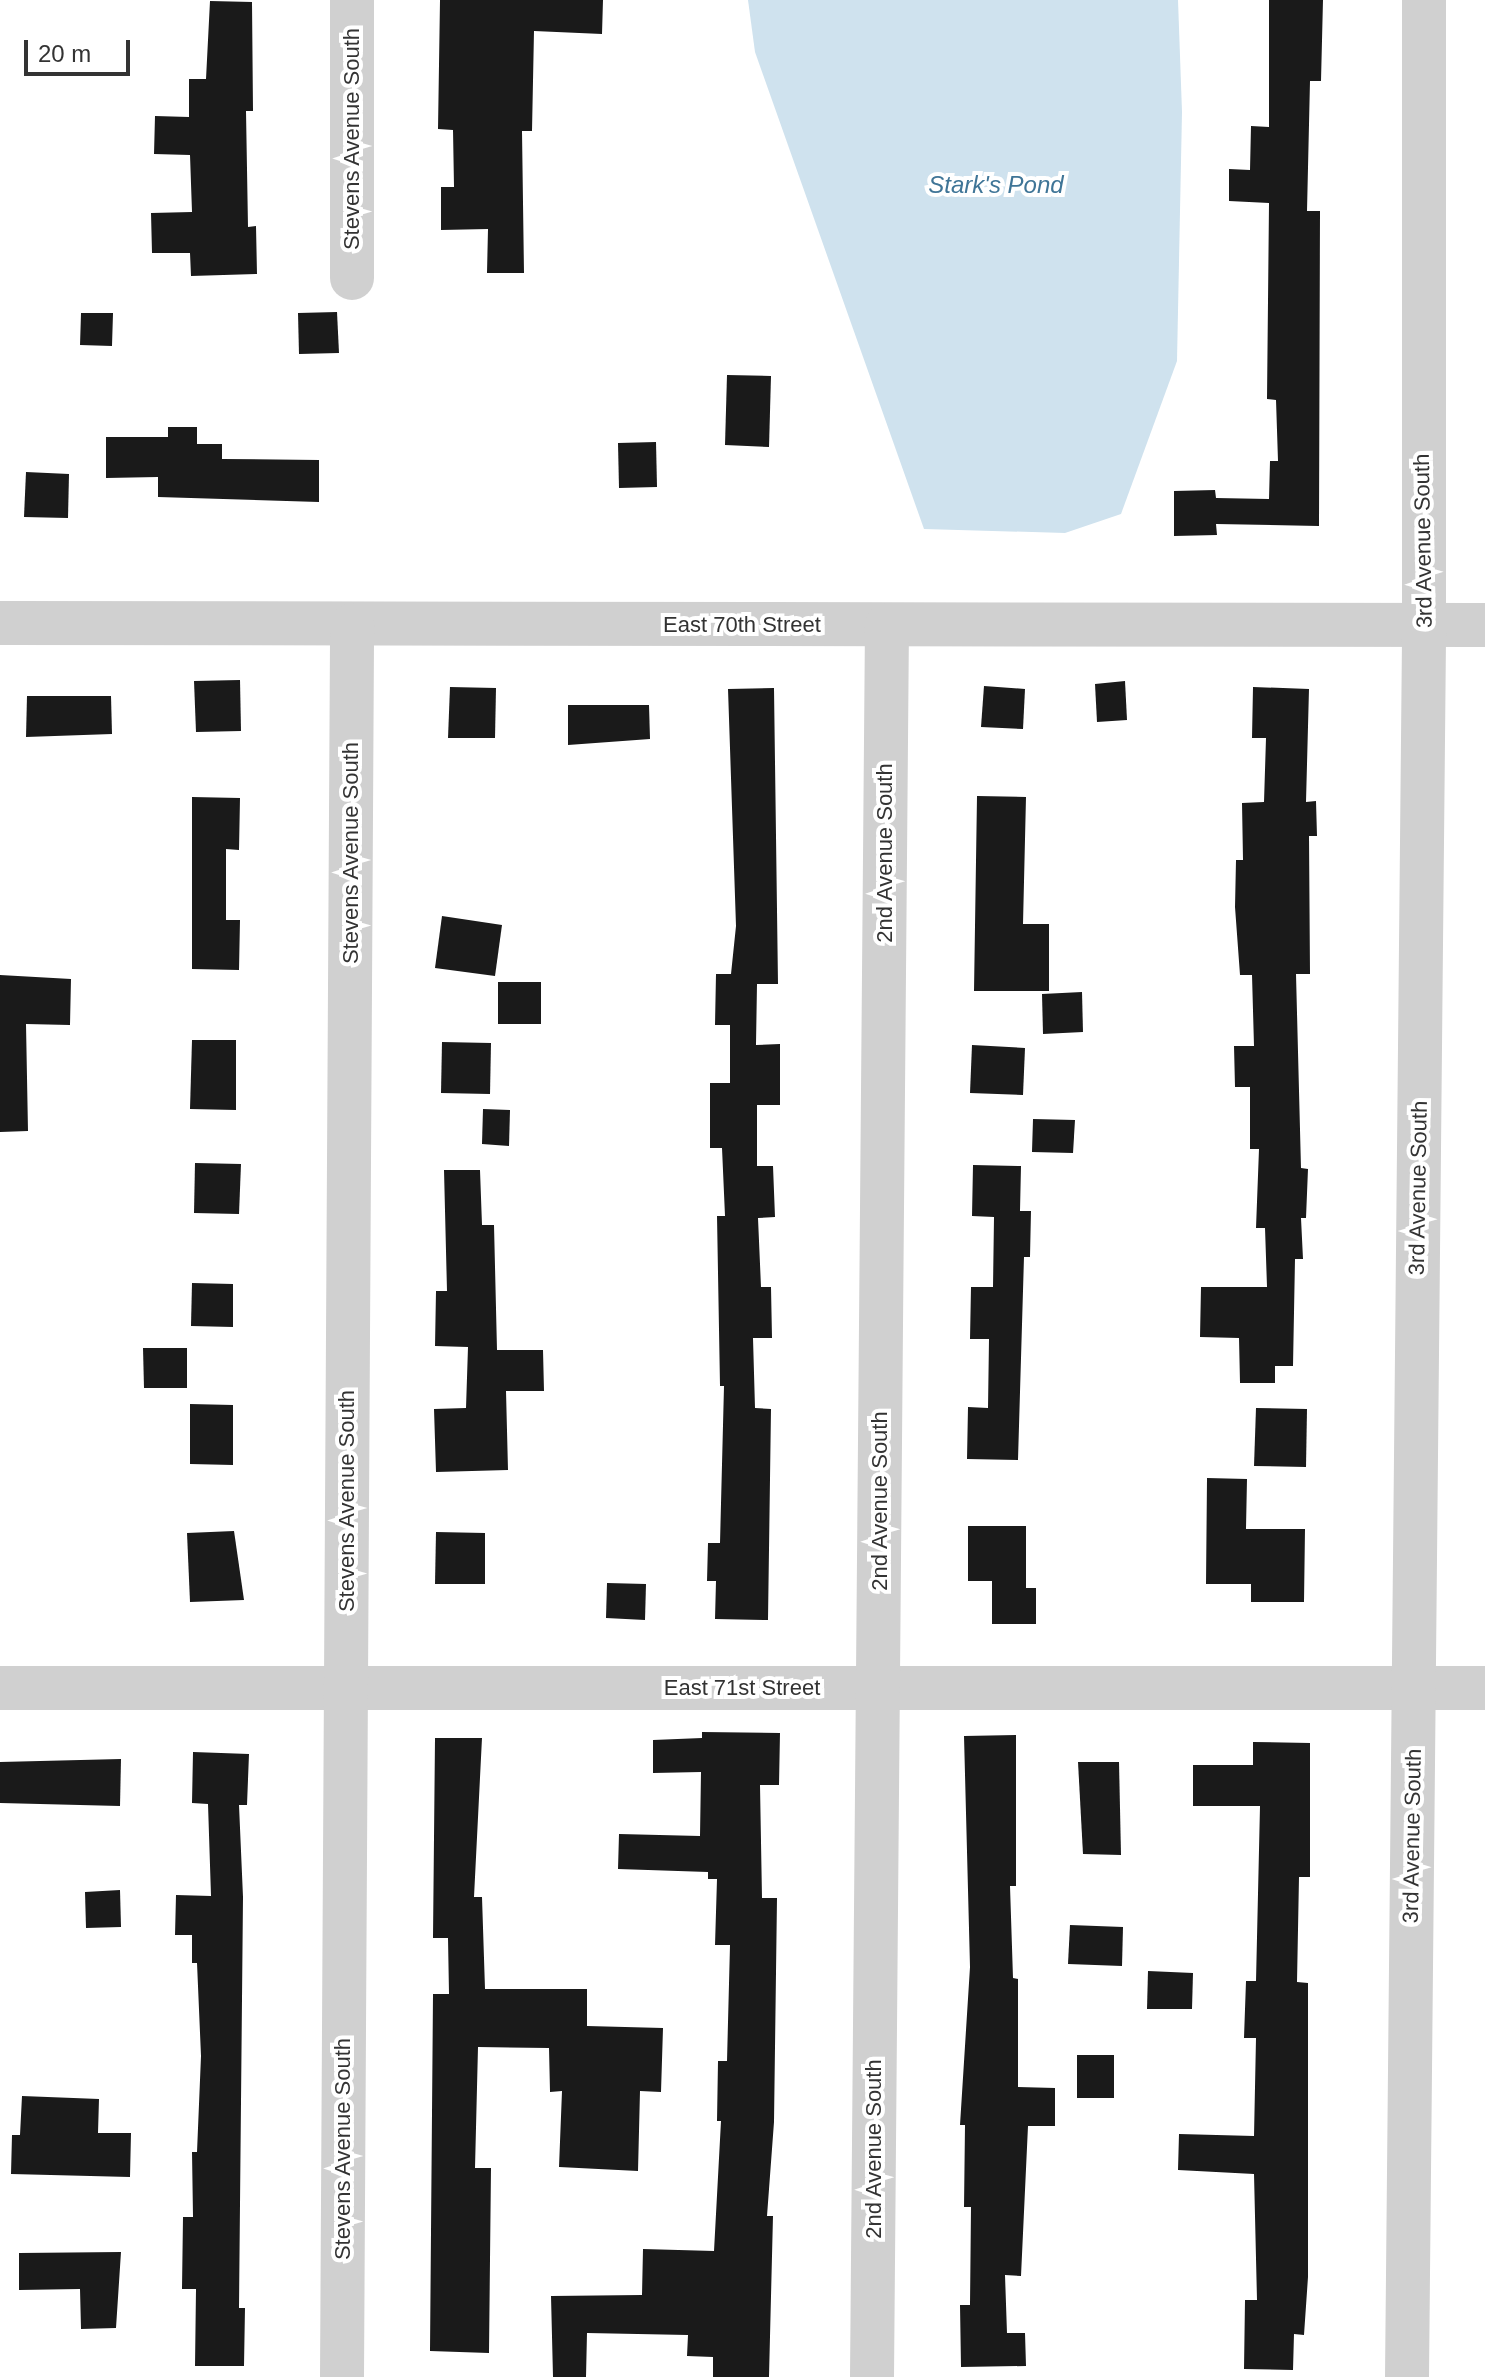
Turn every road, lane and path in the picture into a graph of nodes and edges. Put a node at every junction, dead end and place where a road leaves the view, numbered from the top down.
1 (352, 0) edge
2 (1424, 0) edge
3 (352, 278) dead end
4 (0, 623) edge
5 (352, 625) junction
6 (887, 625) junction
7 (1424, 625) junction
8 (1485, 625) edge
9 (0, 1688) edge
10 (346, 1688) junction
11 (878, 1688) junction
12 (1413, 1688) junction
13 (1485, 1688) edge
14 (342, 2377) edge
15 (872, 2377) edge
16 (1407, 2377) edge

1 - 3 street, Stevens Avenue South
2 - 7 street, 3rd Avenue South
4 - 5 street, East 70th Street
5 - 6 street, East 70th Street
5 - 10 street, Stevens Avenue South
6 - 7 street, East 70th Street
6 - 11 street, 2nd Avenue South
7 - 8 street, East 70th Street
7 - 12 street, 3rd Avenue South
9 - 10 street, East 71st Street
10 - 11 street, East 71st Street
10 - 14 street, Stevens Avenue South
11 - 12 street, East 71st Street
11 - 15 street, 2nd Avenue South
12 - 13 street, East 71st Street
12 - 16 street, 3rd Avenue South

